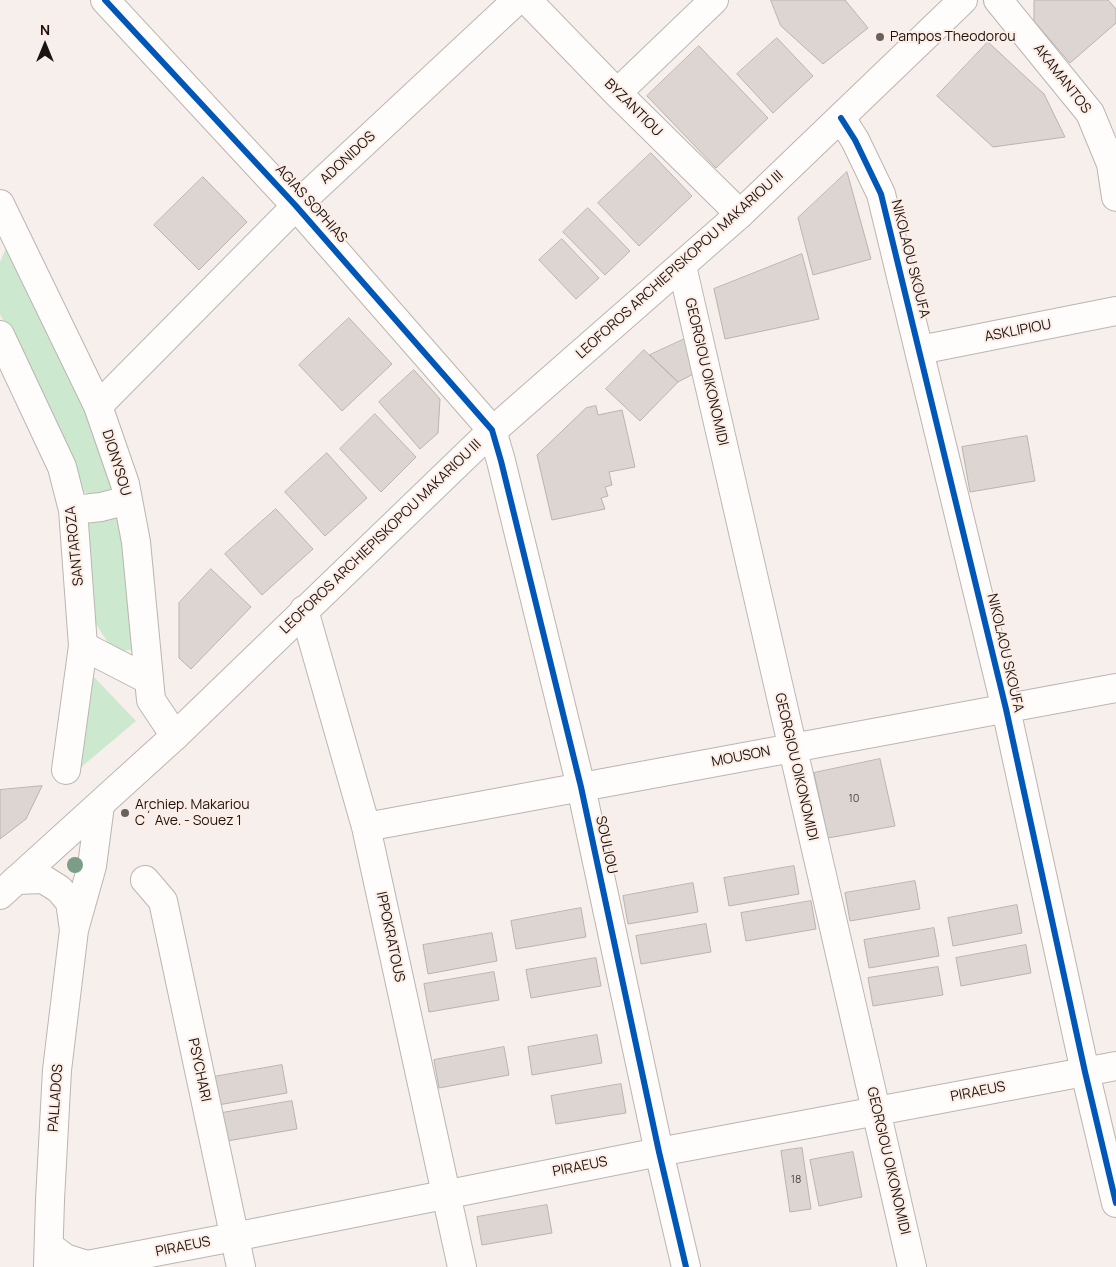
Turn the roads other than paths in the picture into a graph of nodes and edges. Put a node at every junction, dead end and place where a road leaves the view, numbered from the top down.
1 (105, 0) edge
2 (517, 0) edge
3 (527, 0) edge
4 (714, 0) edge
5 (963, 0) edge
6 (998, 0) edge
7 (617, 93) junction
8 (841, 118) junction
9 (1113, 162) edge
10 (1116, 197) edge
11 (296, 206) junction
12 (740, 214) junction
13 (2, 215) edge
14 (682, 266) junction
15 (1116, 311) edge
16 (0, 335) edge
17 (920, 350) junction
18 (98, 406) junction
19 (492, 430) junction
20 (128, 500) junction
21 (73, 510) junction
22 (304, 610) junction
23 (83, 646) junction
24 (148, 679) junction
25 (1116, 688) edge
26 (1006, 709) junction
27 (175, 736) junction
28 (792, 747) junction
29 (66, 770) dead end
30 (580, 787) junction
31 (100, 805) junction
32 (366, 827) junction
33 (145, 880) dead end
34 (8, 887) edge
35 (74, 930) junction
36 (1116, 1066) edge
37 (1085, 1072) junction
38 (876, 1112) junction
39 (659, 1152) junction
40 (446, 1193) junction
41 (1116, 1203) edge
42 (234, 1237) junction
43 (48, 1257) edge
44 (241, 1267) edge
45 (462, 1267) edge
46 (686, 1267) edge
47 (912, 1267) edge

1 - 11 street, AGIAS SOPHIAS
2 - 11 street, ADONIDOS
3 - 7 street, BYZANTIOU
4 - 7 street
5 - 8 street, LEOFOROS ARCHIEPISKOPOU MAKARIOU III
6 - 9 street, AKAMANTOS
7 - 12 street, BYZANTIOU
8 - 12 street, LEOFOROS ARCHIEPISKOPOU MAKARIOU III
8 - 17 street, NIKOLAOU SKOUFA
9 - 10 street, AKAMANTOS
11 - 18 street, ADONIDOS
11 - 19 street, AGIAS SOPHIAS
12 - 14 street, LEOFOROS ARCHIEPISKOPOU MAKARIOU III
13 - 18 street, DIONYSOU
14 - 19 street, LEOFOROS ARCHIEPISKOPOU MAKARIOU III
14 - 28 street, GEORGIOU OIKONOMIDI
15 - 17 street, ASKLIPIOU
16 - 21 street, SANTAROZA
17 - 26 street, NIKOLAOU SKOUFA
18 - 20 street, DIONYSOU
19 - 22 street, LEOFOROS ARCHIEPISKOPOU MAKARIOU III
19 - 30 street, SOULIOU
20 - 21 street
20 - 24 street, DIONYSOU
21 - 23 street, SANTAROZA
22 - 27 street, LEOFOROS ARCHIEPISKOPOU MAKARIOU III
22 - 32 street, IPPOKRATOUS
23 - 24 street
23 - 29 street, SANTAROZA
24 - 27 street, DIONYSOU
25 - 26 street, MOUSON
26 - 28 street, MOUSON
26 - 37 street, NIKOLAOU SKOUFA
27 - 31 street, LEOFOROS ARCHIEPISKOPOU MAKARIOU III
28 - 30 street, MOUSON
28 - 38 street, GEORGIOU OIKONOMIDI
30 - 32 street, MOUSON
30 - 39 street, SOULIOU
31 - 34 street, LEOFOROS ARCHIEPISKOPOU MAKARIOU III
31 - 35 street, PALLADOS
32 - 40 street, IPPOKRATOUS
33 - 42 street, PSYCHARI
34 - 35 street, PALLADOS
35 - 43 street, PALLADOS
36 - 37 street, PIRAEUS
37 - 38 street, PIRAEUS
37 - 41 street, NIKOLAOU SKOUFA
38 - 39 street, PIRAEUS
38 - 47 street, GEORGIOU OIKONOMIDI
39 - 40 street, PIRAEUS
39 - 46 street, SOULIOU
40 - 42 street, PIRAEUS
40 - 45 street, IPPOKRATOUS
42 - 43 street, PIRAEUS
42 - 44 street, PSYCHARI

